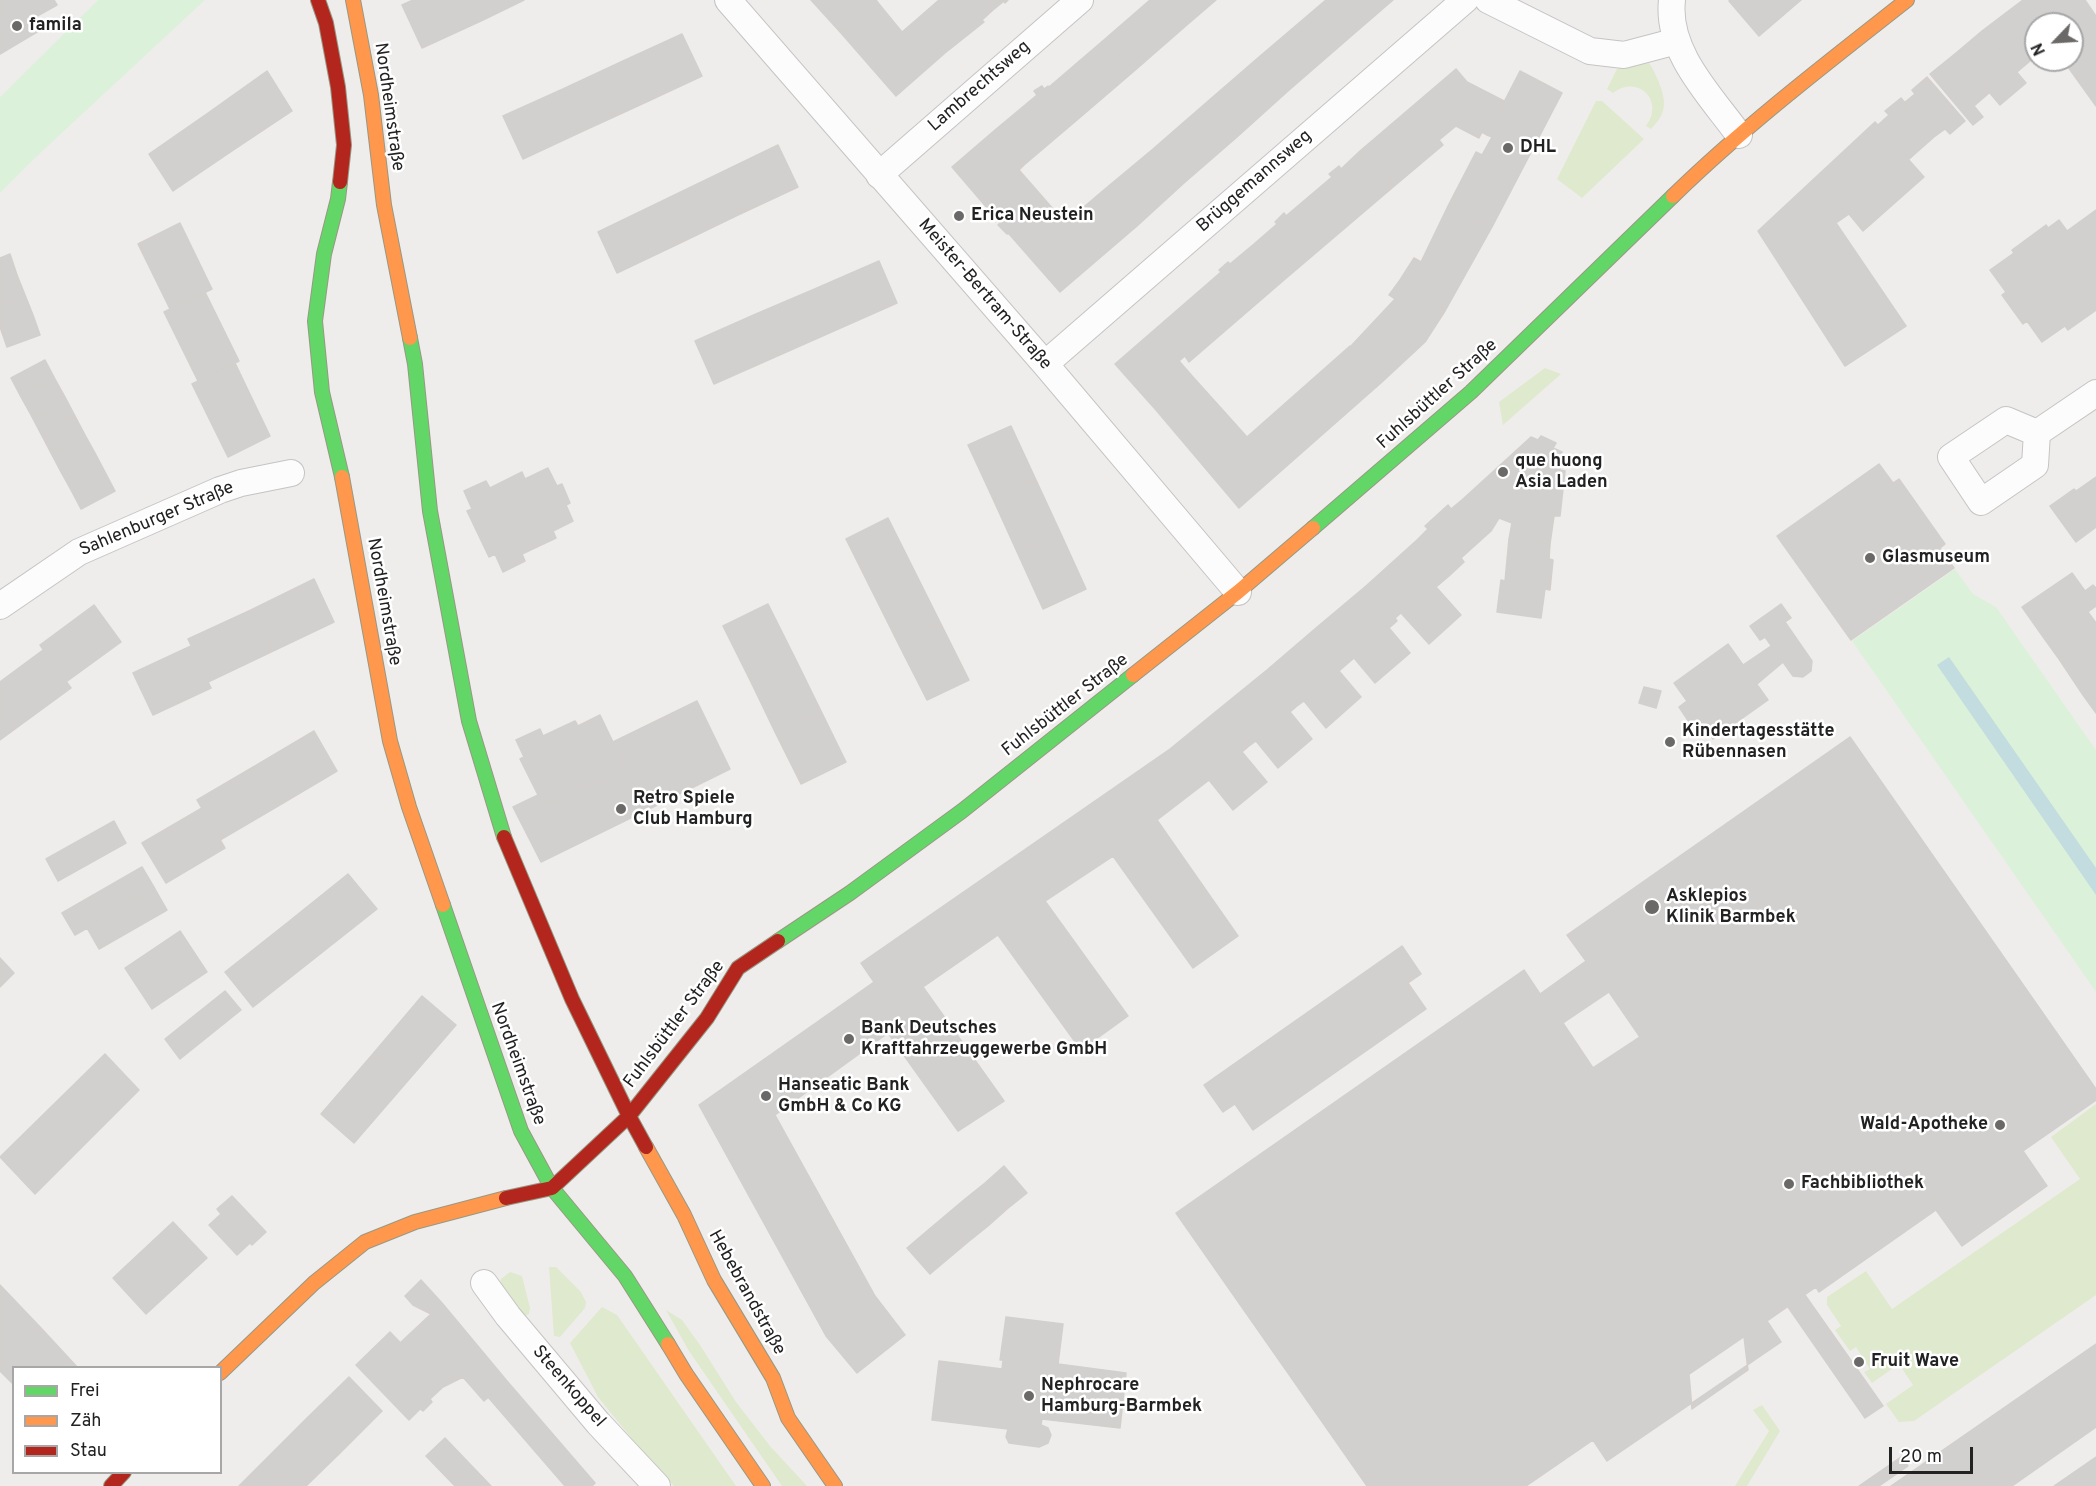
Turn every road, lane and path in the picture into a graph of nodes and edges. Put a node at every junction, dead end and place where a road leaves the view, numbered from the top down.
1 (318, 0) edge
2 (353, 0) edge
3 (728, 0) edge
4 (1080, 0) edge
5 (1466, 0) edge
6 (1488, 0) edge
7 (1672, 0) edge
8 (1907, 0) edge
9 (1677, 41) junction
10 (1739, 135) junction
11 (879, 175) junction
12 (1045, 364) junction
13 (2096, 393) edge
14 (2037, 433) dead end
15 (291, 473) dead end
16 (1238, 592) junction
17 (0, 606) edge
18 (629, 1116) junction
19 (552, 1188) junction
20 (484, 1283) dead end
21 (222, 1371) edge
22 (123, 1474) edge
23 (111, 1486) edge
24 (657, 1486) edge
25 (763, 1486) edge
26 (835, 1486) edge

1 - 19 main road, Nordheimstraße
2 - 18 main road, Nordheimstraße
3 - 11 street, Meister-Bertram-Straße
4 - 11 street, Lambrechtsweg
5 - 12 street, Brüggemannsweg
6 - 9 street
7 - 9 street
8 - 10 main road, Fuhlsbüttler Straße
9 - 10 street
10 - 16 main road, Fuhlsbüttler Straße
11 - 12 street, Meister-Bertram-Straße
12 - 16 street, Meister-Bertram-Straße
13 - 14 street
15 - 17 street, Sahlenburger Straße
16 - 18 main road, Fuhlsbüttler Straße
18 - 19 main road, Fuhlsbüttler Straße
18 - 26 main road, Hebebrandstraße
19 - 21 main road
19 - 25 main road
20 - 24 street, Steenkoppel
22 - 23 main road

